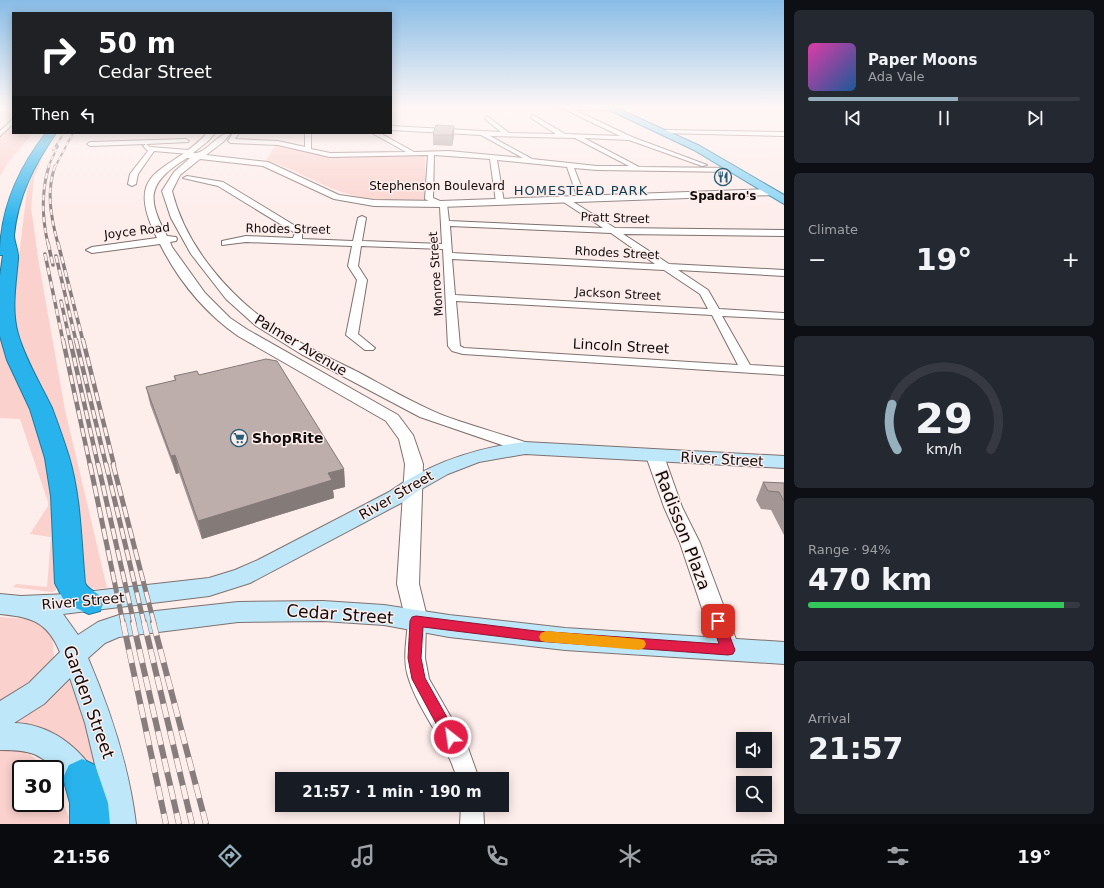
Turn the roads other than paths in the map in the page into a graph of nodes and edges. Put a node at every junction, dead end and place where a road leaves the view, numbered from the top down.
1 (30, 145) edge
2 (42, 145) edge
3 (146, 145) edge
4 (202, 145) edge
5 (208, 145) edge
6 (289, 145) edge
7 (308, 145) edge
8 (399, 145) edge
9 (453, 145) edge
10 (465, 145) edge
11 (502, 145) edge
12 (591, 145) edge
13 (650, 145) edge
14 (691, 145) edge
15 (152, 150) junction
16 (308, 150) junction
17 (413, 153) junction
18 (431, 153) junction
19 (195, 154) junction
20 (493, 158) junction
21 (19, 159) dead end
22 (533, 163) junction
23 (696, 163) junction
24 (570, 166) junction
25 (732, 168) junction
26 (640, 169) junction
27 (689, 169) junction
28 (187, 178) dead end
29 (132, 184) dead end
30 (773, 192) junction
31 (563, 198) junction
32 (581, 198) junction
33 (499, 200) junction
34 (784, 200) edge
35 (438, 202) junction
36 (362, 218) dead end
37 (445, 223) junction
38 (613, 231) junction
39 (784, 233) edge
40 (7, 238) junction
41 (186, 238) junction
42 (164, 240) junction
43 (297, 240) junction
44 (225, 243) dead end
45 (357, 243) junction
46 (92, 250) dead end
47 (448, 251) junction
48 (667, 267) junction
49 (0, 270) edge
50 (784, 273) edge
51 (451, 298) junction
52 (717, 313) junction
53 (784, 316) edge
54 (369, 348) dead end
55 (456, 349) joint
56 (746, 368) junction
57 (784, 371) edge
58 (525, 448) junction
59 (655, 456) junction
60 (784, 462) edge
61 (413, 483) junction
62 (89, 602) junction
63 (10, 605) edge
64 (416, 621) junction
65 (728, 650) junction
66 (784, 653) edge
67 (74, 656) junction
68 (0, 715) edge
69 (0, 736) edge
70 (466, 772) edge
71 (82, 778) junction
72 (472, 812) edge
73 (90, 824) edge
74 (105, 824) edge
75 (120, 824) edge
76 (472, 824) edge

1 - 21 highway
2 - 40 highway
3 - 15 street
4 - 19 street, Palmer Avenue
5 - 19 street, Palmer Avenue
6 - 16 street
7 - 16 street
8 - 17 street
9 - 18 street
10 - 20 street
11 - 22 street
12 - 26 street
13 - 23 street
14 - 25 main road
15 - 19 street, Stephenson Boulevard
15 - 29 street
16 - 17 street
17 - 18 street
18 - 35 street
19 - 35 street, Stephenson Boulevard
19 - 41 street, Palmer Avenue
19 - 42 street, Palmer Avenue
20 - 22 street
20 - 33 street
22 - 24 street
23 - 25 street
23 - 27 street
24 - 26 street
24 - 32 street
25 - 27 street
25 - 30 main road
26 - 27 street
28 - 43 street
30 - 32 street, Stephenson Boulevard
30 - 34 main road
31 - 32 street, Stephenson Boulevard
31 - 33 street, Stephenson Boulevard
31 - 38 street
33 - 35 street, Stephenson Boulevard
35 - 37 street, Monroe Street
36 - 45 street
37 - 38 street, Pratt Street
37 - 47 street, Monroe Street
38 - 39 street, Pratt Street
38 - 48 street
40 - 49 highway
40 - 62 highway
41 - 42 street, Joyce Road
41 - 58 street, Palmer Avenue
42 - 46 street, Joyce Road
42 - 61 street, Palmer Avenue
43 - 44 street, Rhodes Street
43 - 45 street, Rhodes Street
45 - 47 street, Rhodes Street
45 - 54 street
47 - 48 street, Rhodes Street
47 - 51 street, Monroe Street
48 - 50 street, Rhodes Street
48 - 52 street
51 - 52 street, Jackson Street
51 - 55 street, Monroe Street
52 - 53 street, Jackson Street
52 - 56 street
55 - 56 street, Lincoln Street
56 - 57 street, Lincoln Street
58 - 59 main road, River Street
58 - 61 main road, River Street
59 - 60 main road, River Street
59 - 65 street, Radisson Plaza
61 - 62 main road, River Street
61 - 64 street, Palmer Avenue
62 - 63 main road, River Street
63 - 67 main road, Garden Street
64 - 65 main road, Cedar Street
64 - 67 main road, Cedar Street
64 - 70 street
65 - 66 main road, Cedar Street
67 - 68 main road, Cedar Street
67 - 75 main road, Garden Street
69 - 71 main road
71 - 73 highway
71 - 74 main road
72 - 76 street

